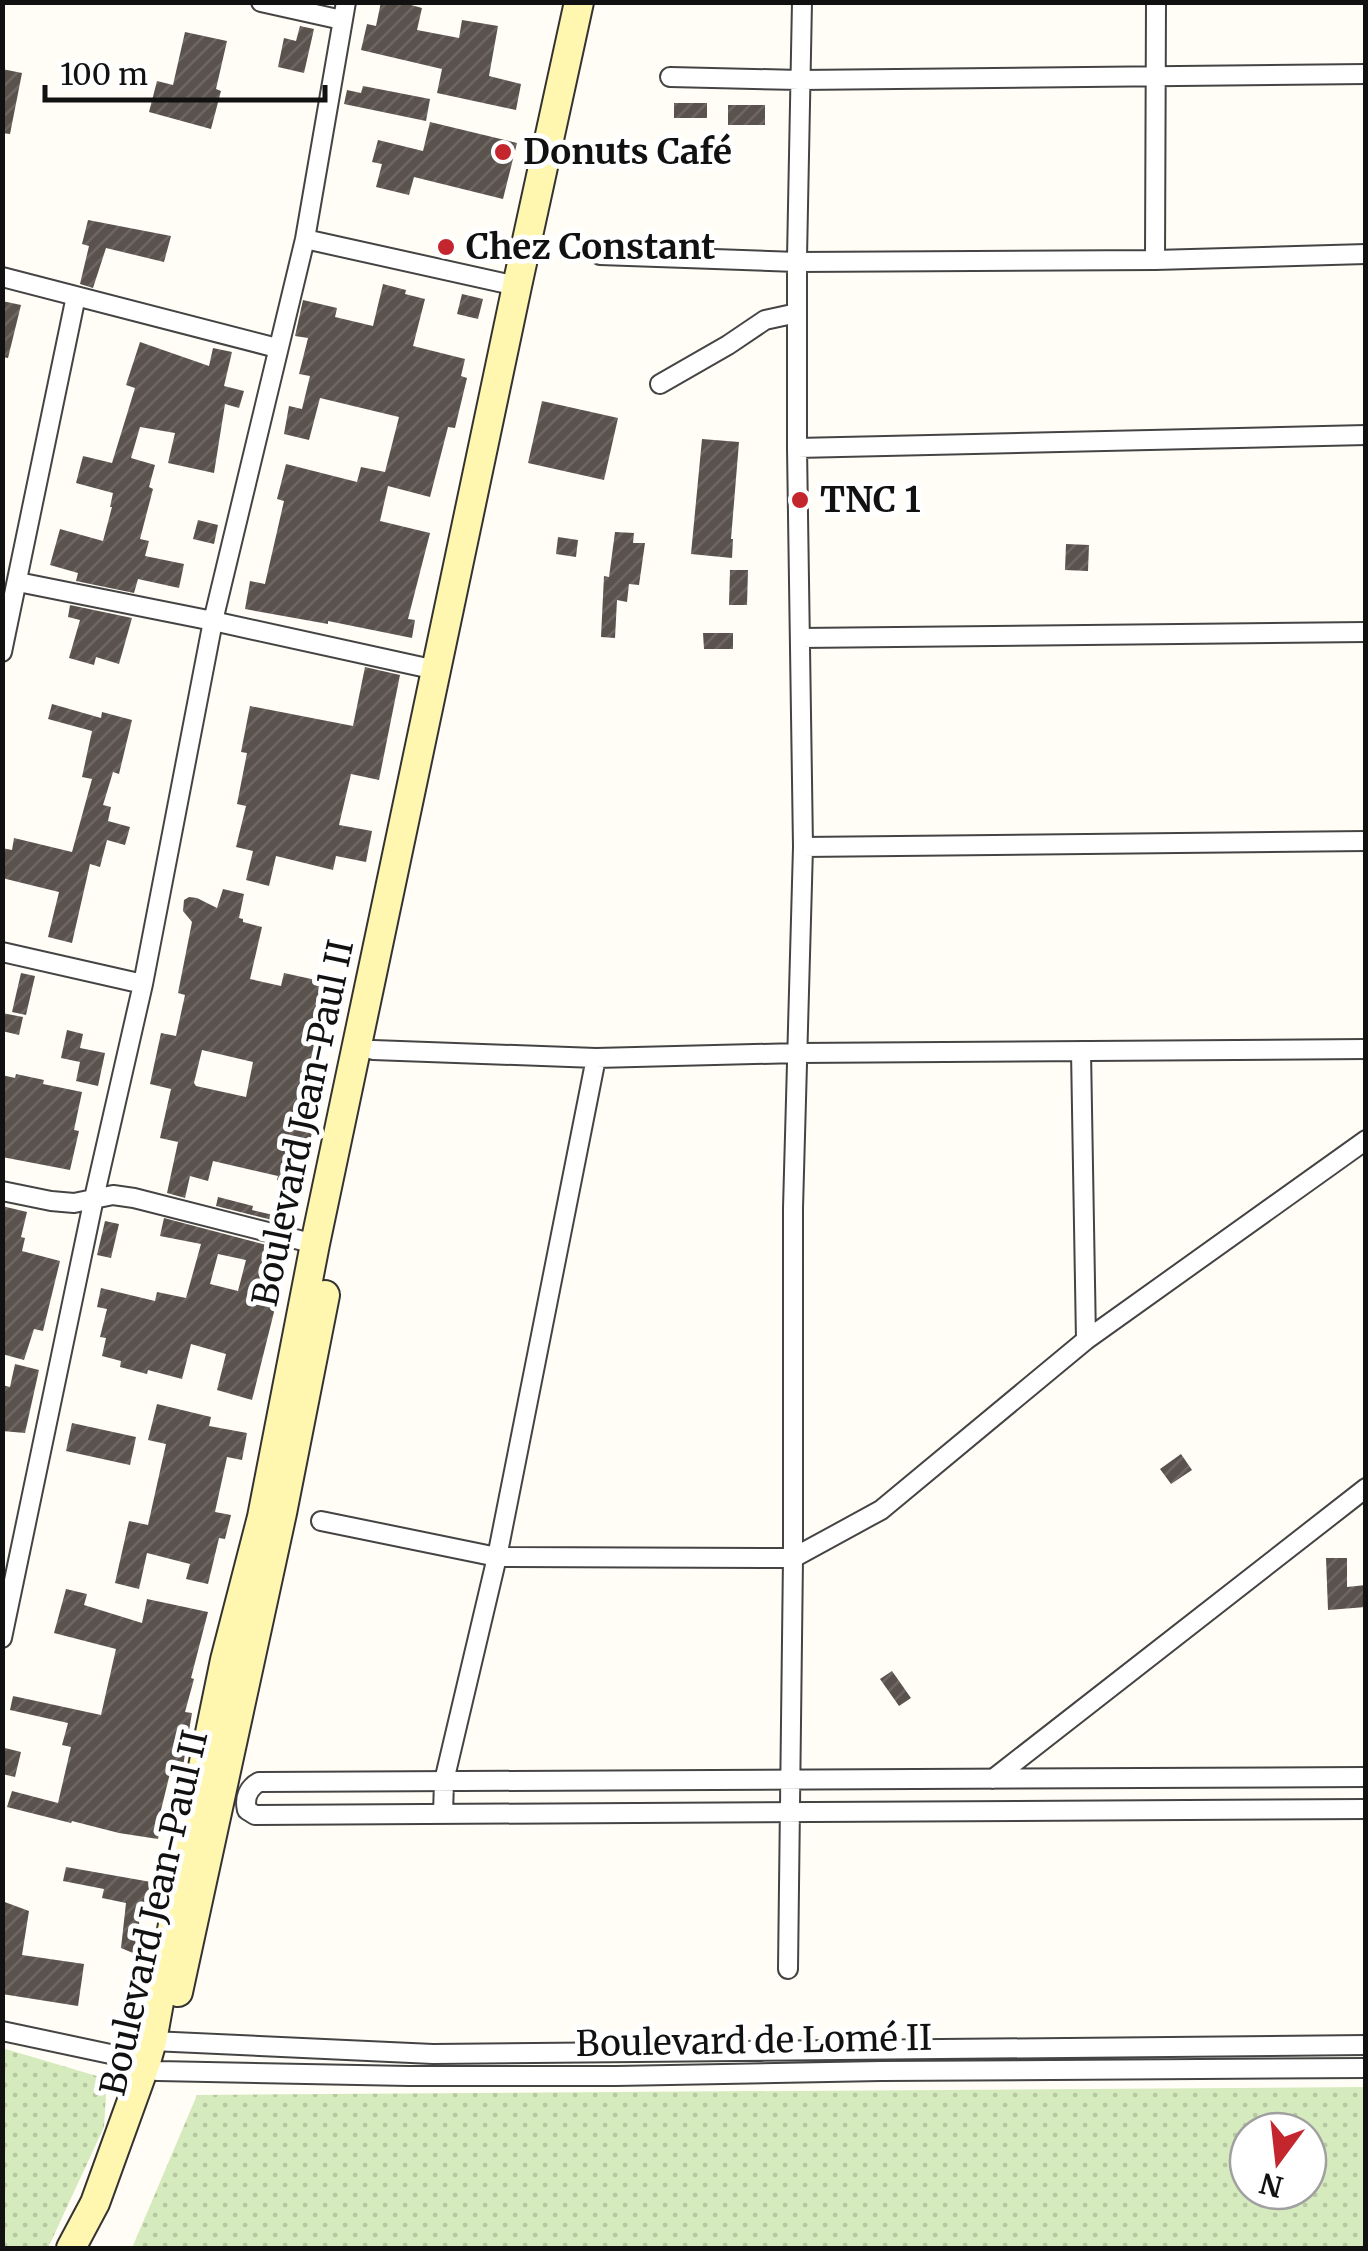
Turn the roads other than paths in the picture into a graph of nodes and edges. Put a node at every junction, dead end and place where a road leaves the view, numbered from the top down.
1 (261, 2) edge
2 (579, 2) edge
3 (596, 2) edge
4 (802, 2) edge
5 (1156, 2) edge
6 (344, 11) edge
7 (1156, 74) junction
8 (1366, 74) edge
9 (670, 77) dead end
10 (800, 80) junction
11 (305, 239) junction
12 (1366, 254) edge
13 (600, 255) dead end
14 (1155, 260) junction
15 (796, 262) junction
16 (2, 277) edge
17 (516, 286) junction
18 (76, 296) junction
19 (797, 313) junction
20 (278, 348) junction
21 (660, 384) dead end
22 (1366, 435) edge
23 (797, 448) junction
24 (18, 582) junction
25 (213, 621) junction
26 (1366, 632) edge
27 (800, 638) junction
28 (2, 652) edge
29 (436, 670) junction
30 (1366, 841) edge
31 (804, 847) junction
32 (2, 952) edge
33 (143, 984) junction
34 (1366, 1049) edge
35 (373, 1050) junction
36 (1081, 1051) junction
37 (798, 1053) junction
38 (596, 1058) junction
39 (1366, 1140) edge
40 (2, 1191) edge
41 (94, 1198) junction
42 (315, 1244) junction
43 (1086, 1340) junction
44 (1366, 1488) edge
45 (322, 1521) dead end
46 (497, 1557) junction
47 (10, 1558) edge
48 (792, 1558) junction
49 (2, 1638) edge
50 (1366, 1777) edge
51 (993, 1779) junction
52 (790, 1780) junction
53 (444, 1781) junction
54 (1366, 1809) edge
55 (790, 1812) junction
56 (443, 1814) junction
57 (788, 1969) dead end
58 (2, 2031) edge
59 (159, 2041) junction
60 (1366, 2045) edge
61 (115, 2055) junction
62 (1366, 2068) edge
63 (151, 2070) junction
64 (71, 2248) edge
65 (91, 2248) edge

1 - 6 street
2 - 17 main road, Boulevard Jean-Paul II
3 - 35 main road, Boulevard Jean-Paul II
4 - 10 street
5 - 7 street
6 - 11 street
7 - 8 street
7 - 10 street
7 - 14 street
9 - 10 street
10 - 15 street
11 - 17 street
11 - 20 street
12 - 14 street
13 - 15 street
14 - 15 street
15 - 19 street
16 - 18 street
17 - 29 main road, Boulevard Jean-Paul II
18 - 20 street
18 - 24 street
19 - 21 street
19 - 23 street
20 - 25 street
22 - 23 street
23 - 27 street
24 - 25 street
24 - 28 street
25 - 29 street
25 - 33 street
26 - 27 street
27 - 31 street
29 - 42 main road, Boulevard Jean-Paul II
30 - 31 street
31 - 37 street
32 - 33 street
33 - 41 street
34 - 36 street
35 - 38 street
35 - 59 main road, Boulevard Jean-Paul II
36 - 37 street
36 - 43 street
37 - 38 street
37 - 48 street
38 - 46 street
39 - 43 street
40 - 41 street
41 - 42 street
41 - 47 street
42 - 59 main road, Boulevard Jean-Paul II
43 - 48 street
44 - 51 street
45 - 46 street
46 - 48 street
46 - 53 street
47 - 49 street
48 - 52 street
50 - 51 street
51 - 52 street
52 - 53 street
52 - 55 street
53 - 56 street
53 - 56 street
54 - 55 street
55 - 56 street
55 - 57 street
58 - 61 street
59 - 60 street, Boulevard de Lomé II
59 - 61 street
59 - 63 main road, Boulevard Jean-Paul II
61 - 63 street
62 - 63 street, Boulevard de Lomé II
63 - 64 main road, Boulevard Jean-Paul II
63 - 65 main road, Boulevard Jean-Paul II

